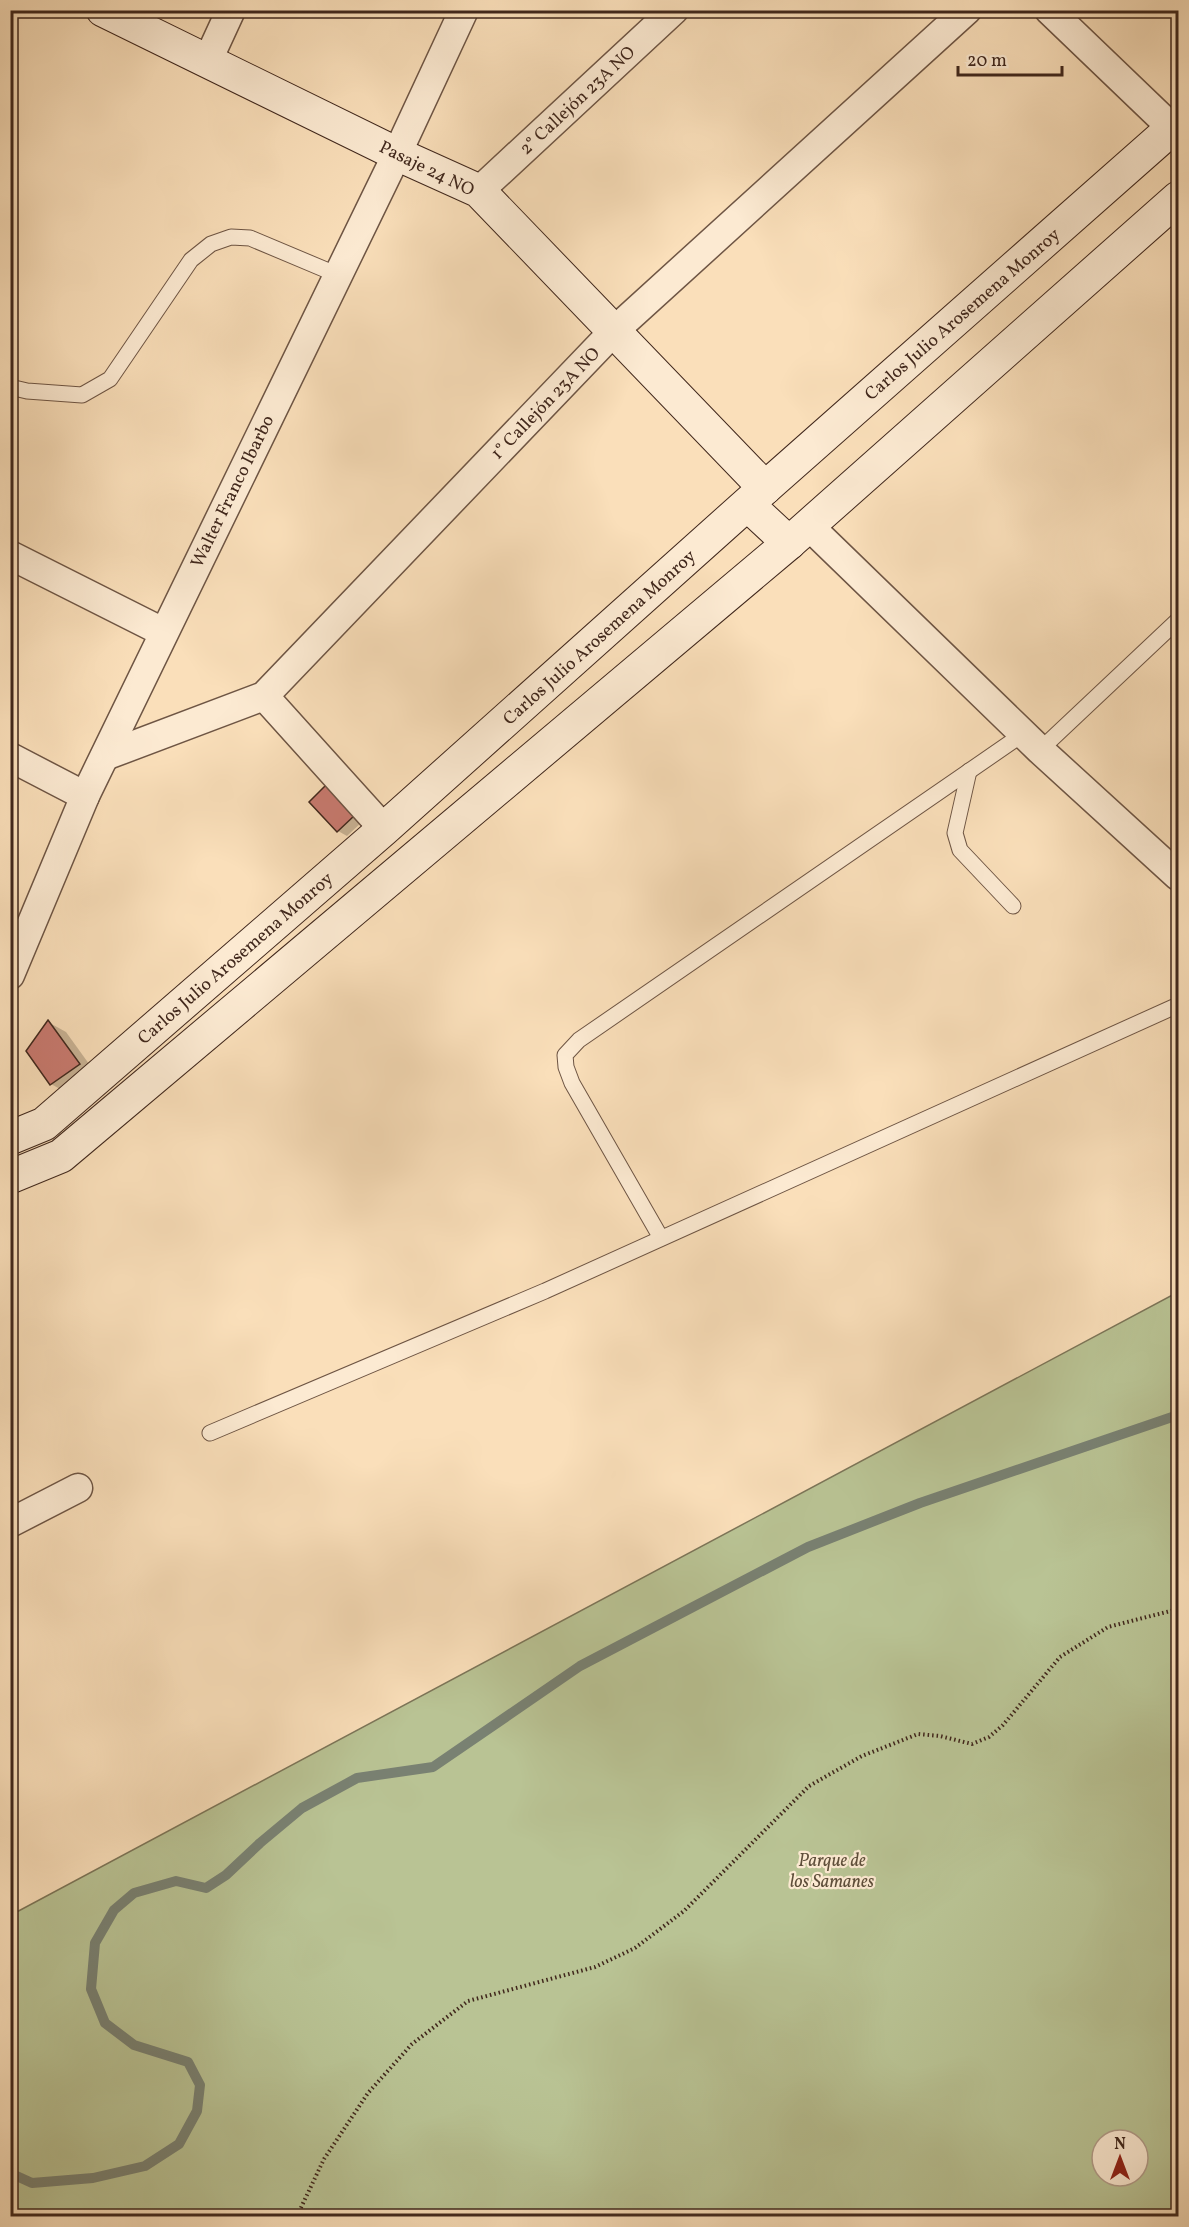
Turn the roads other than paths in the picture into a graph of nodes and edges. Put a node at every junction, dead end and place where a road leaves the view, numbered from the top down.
1 (103, 10) edge
2 (231, 10) edge
3 (464, 10) edge
4 (674, 10) edge
5 (967, 10) edge
6 (1049, 10) edge
7 (208, 60) junction
8 (1175, 125) edge
9 (397, 154) junction
10 (479, 191) junction
11 (1179, 198) edge
12 (338, 275) junction
13 (614, 331) junction
14 (10, 387) edge
15 (756, 496) junction
16 (799, 534) junction
17 (10, 555) edge
18 (1179, 620) edge
19 (163, 632) junction
20 (264, 696) junction
21 (1032, 742) junction
22 (105, 756) junction
23 (10, 757) edge
24 (969, 771) junction
25 (85, 796) junction
26 (384, 829) junction
27 (1179, 876) edge
28 (1012, 906) dead end
29 (10, 975) edge
30 (1179, 1005) edge
31 (10, 1138) edge
32 (10, 1177) edge
33 (661, 1238) junction
34 (210, 1433) dead end
35 (78, 1488) dead end
36 (10, 1523) edge

1 - 7 main road, Pasaje 24 NO
2 - 7 street
3 - 9 street, Walter Franco Ibarbo
4 - 10 street, 2° Callejón 23A NO
5 - 13 street, 1° Callejón 23A NO
6 - 8 street
7 - 9 main road, Pasaje 24 NO
8 - 15 main road, Carlos Julio Arosemena Monroy
9 - 10 main road, Pasaje 24 NO
9 - 12 street, Walter Franco Ibarbo
10 - 13 main road, Pasaje 24 NO
11 - 16 main road, Carlos Julio Arosemena Monroy
12 - 14 lane
12 - 19 street, Walter Franco Ibarbo
13 - 15 main road, Pasaje 24 NO
13 - 20 street, 1° Callejón 23A NO
15 - 16 main road, Pasaje 24 NO
15 - 26 main road, Carlos Julio Arosemena Monroy
16 - 21 street
16 - 32 main road, Carlos Julio Arosemena Monroy
17 - 19 street
18 - 21 lane
19 - 22 street, Walter Franco Ibarbo
20 - 22 street, 1° Callejón 23A NO
20 - 26 street
21 - 24 lane
21 - 27 street
22 - 25 street, Walter Franco Ibarbo
23 - 25 street
24 - 28 lane
24 - 33 lane
25 - 29 street, Walter Franco Ibarbo
26 - 31 main road, Carlos Julio Arosemena Monroy
30 - 33 lane
33 - 34 lane
35 - 36 street

